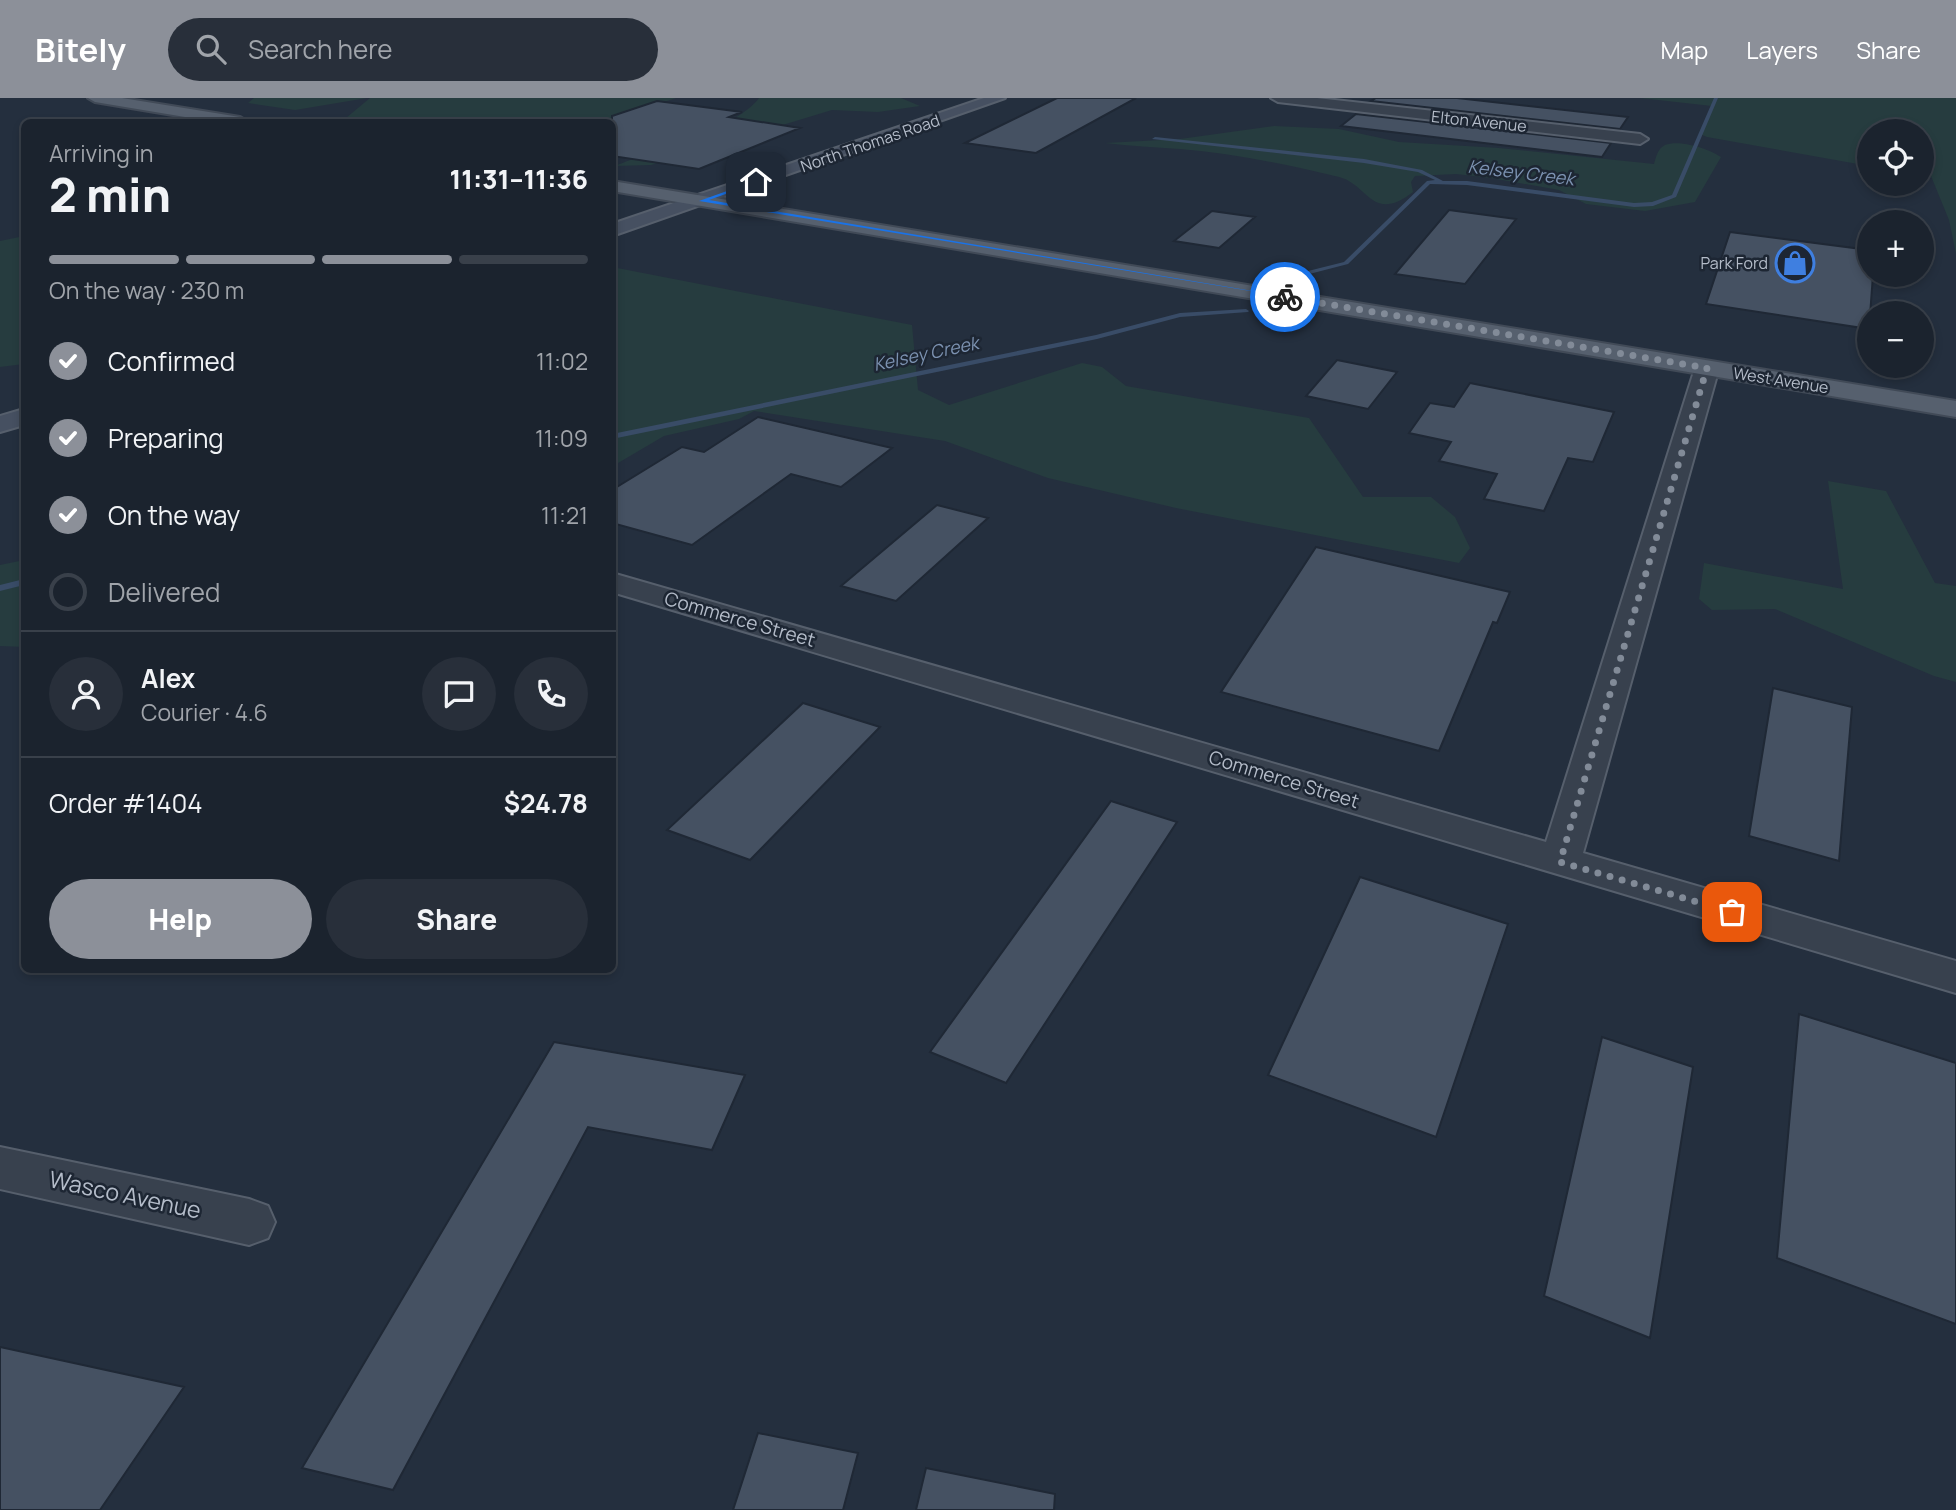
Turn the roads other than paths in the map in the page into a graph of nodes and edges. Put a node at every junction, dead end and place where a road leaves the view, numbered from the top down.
1 (94, 98) edge
2 (998, 98) edge
3 (1278, 98) edge
4 (222, 119) edge
5 (1640, 139) dead end
6 (616, 187) edge
7 (702, 201) junction
8 (616, 229) edge
9 (1707, 368) junction
10 (1956, 409) edge
11 (21, 418) edge
12 (0, 425) edge
13 (616, 583) edge
14 (1560, 862) junction
15 (1956, 977) edge
16 (0, 1168) edge
17 (249, 1222) dead end

1 - 4 main road
2 - 7 street, North Thomas Road
3 - 5 street, Elton Avenue
6 - 7 main road, West Avenue
7 - 8 street, North Thomas Road
7 - 9 main road, West Avenue
9 - 10 main road, West Avenue
9 - 14 street
11 - 12 street
13 - 14 street, Commerce Street
14 - 15 street, Commerce Street
16 - 17 street, Wasco Avenue

